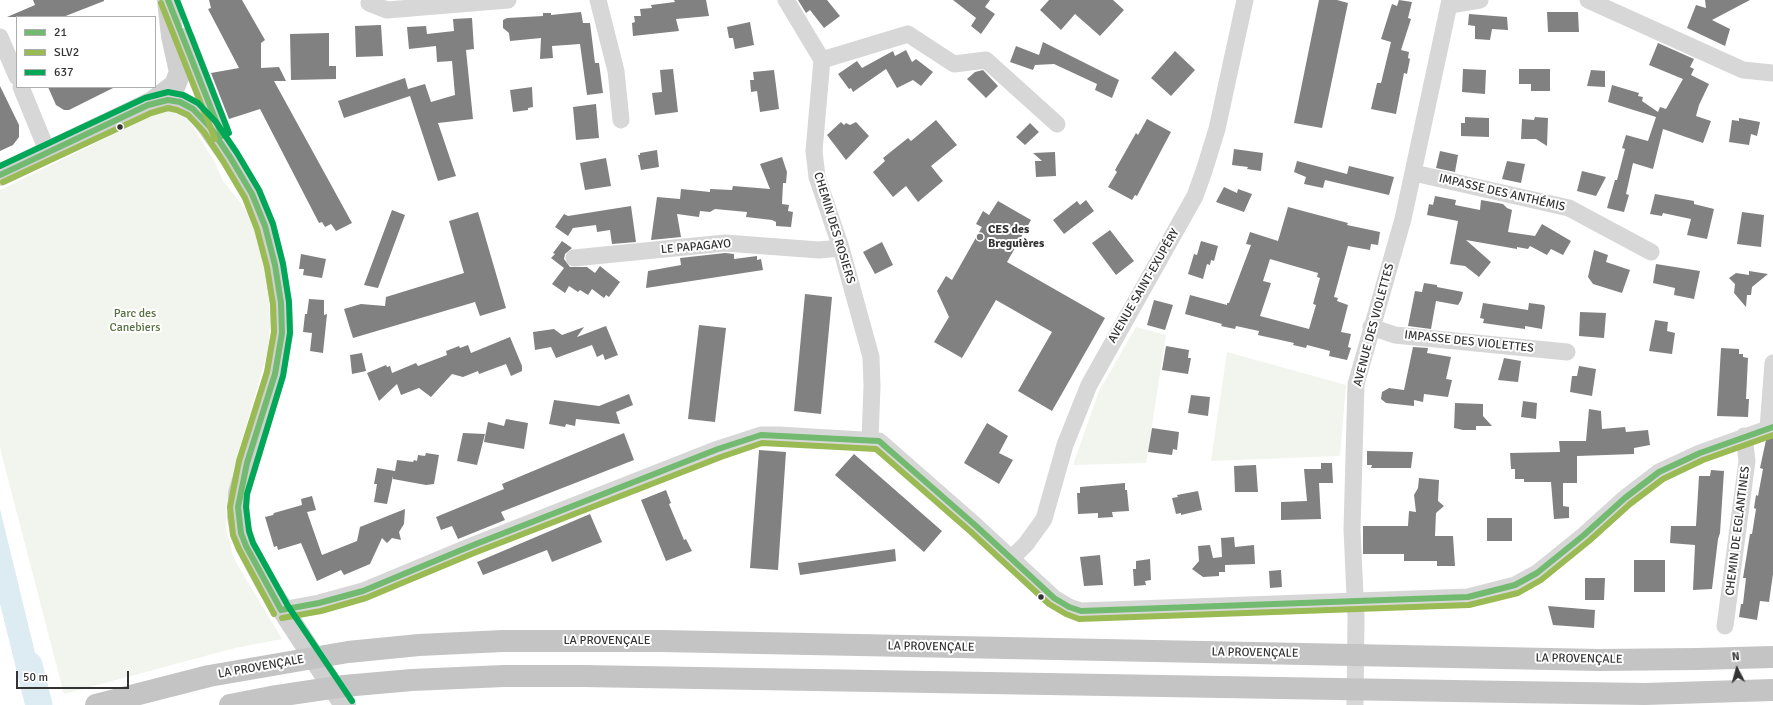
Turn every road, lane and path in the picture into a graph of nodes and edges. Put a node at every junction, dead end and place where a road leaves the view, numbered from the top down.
1 (168, 0) edge
2 (508, 0) edge
3 (598, 0) edge
4 (786, 0) edge
5 (1245, 0) edge
6 (1480, 0) edge
7 (1588, 0) edge
8 (369, 3) dead end
9 (1450, 3) edge
10 (0, 37) edge
11 (822, 60) junction
12 (1773, 73) edge
13 (16, 75) edge
14 (21, 88) edge
15 (151, 103) junction
16 (621, 120) dead end
17 (1057, 124) dead end
18 (48, 153) junction
19 (230, 157) junction
20 (1414, 172) junction
21 (0, 175) edge
22 (841, 248) junction
23 (1651, 252) dead end
24 (574, 258) dead end
25 (1371, 328) junction
26 (1567, 352) dead end
27 (1773, 363) edge
28 (1770, 427) edge
29 (1744, 436) junction
30 (870, 440) junction
31 (1011, 559) junction
32 (1355, 601) junction
33 (281, 610) junction
34 (1725, 626) dead end
35 (1773, 657) edge
36 (1773, 690) edge
37 (96, 705) edge
38 (230, 705) edge
39 (345, 705) edge
40 (1354, 705) edge

1 - 15 main road
1 - 19 main road
2 - 8 street
3 - 16 street
4 - 11 street
5 - 31 street, AVENUE SAINT-EXUPÉRY
6 - 9 street
7 - 12 street
9 - 20 street, AVENUE DES VIOLETTES
10 - 13 street
11 - 17 street
11 - 22 street, CHEMIN DES ROSIERS
14 - 18 street
15 - 18 main road
15 - 19 main road
18 - 21 main road
19 - 33 main road
20 - 23 street, IMPASSE DES ANTHÉMIS
20 - 25 street, AVENUE DES VIOLETTES
22 - 24 street, LE PAPAGAYO
22 - 30 street, CHEMIN DES ROSIERS
25 - 26 street, IMPASSE DES VIOLETTES
25 - 32 street, AVENUE DES VIOLETTES
27 - 28 street
28 - 29 street
29 - 32 street
29 - 34 street, CHEMIN DE EGLANTINES
30 - 31 street
30 - 33 street
31 - 32 street
32 - 40 street, AVENUE DES VIOLETTES
33 - 39 main road
35 - 37 highway, LA PROVENÇALE
36 - 38 highway

